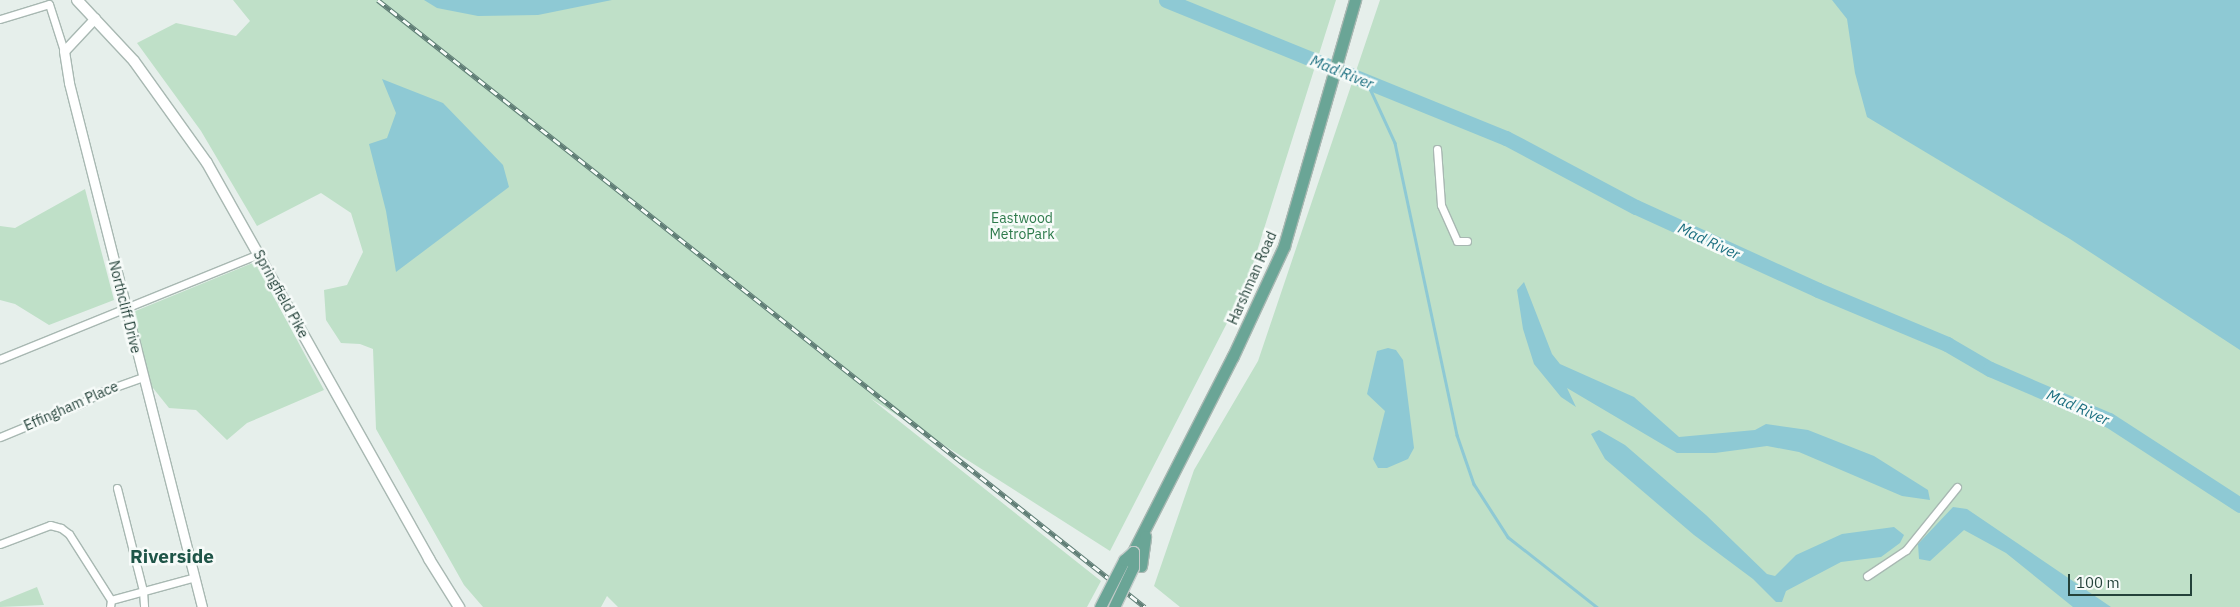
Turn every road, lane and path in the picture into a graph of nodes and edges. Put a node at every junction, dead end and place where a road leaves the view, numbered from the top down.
1 (77, 0) edge
2 (1355, 0) edge
3 (96, 18) junction
4 (0, 19) edge
5 (64, 51) junction
6 (1437, 149) dead end
7 (1467, 241) dead end
8 (258, 254) junction
9 (125, 308) junction
10 (0, 360) edge
11 (143, 377) junction
12 (0, 437) edge
13 (1957, 487) dead end
14 (117, 488) dead end
15 (1147, 525) junction
16 (0, 544) edge
17 (1134, 552) junction
18 (1867, 576) dead end
19 (195, 578) junction
20 (143, 591) junction
21 (111, 603) edge
22 (144, 607) edge
23 (202, 607) edge
24 (459, 607) edge
25 (1100, 607) edge
26 (1114, 607) edge
27 (1123, 607) edge

1 - 3 main road, Springfield Pike
2 - 15 main road, Harshman Road
3 - 5 street
3 - 8 main road, Springfield Pike
4 - 5 street
5 - 9 street, Northcliff Drive
6 - 7 street
8 - 9 street
8 - 24 main road, Springfield Pike
9 - 10 street
9 - 11 street, Northcliff Drive
11 - 12 street, Effingham Place
11 - 19 street, Northcliff Drive
13 - 18 street
14 - 20 street
15 - 17 main road, Harshman Road
15 - 27 main road
16 - 21 street
17 - 25 main road, Harshman Road, bridge
17 - 26 main road, Harshman Road, bridge
19 - 20 street
19 - 23 street, Northcliff Drive
20 - 21 street
20 - 22 street

